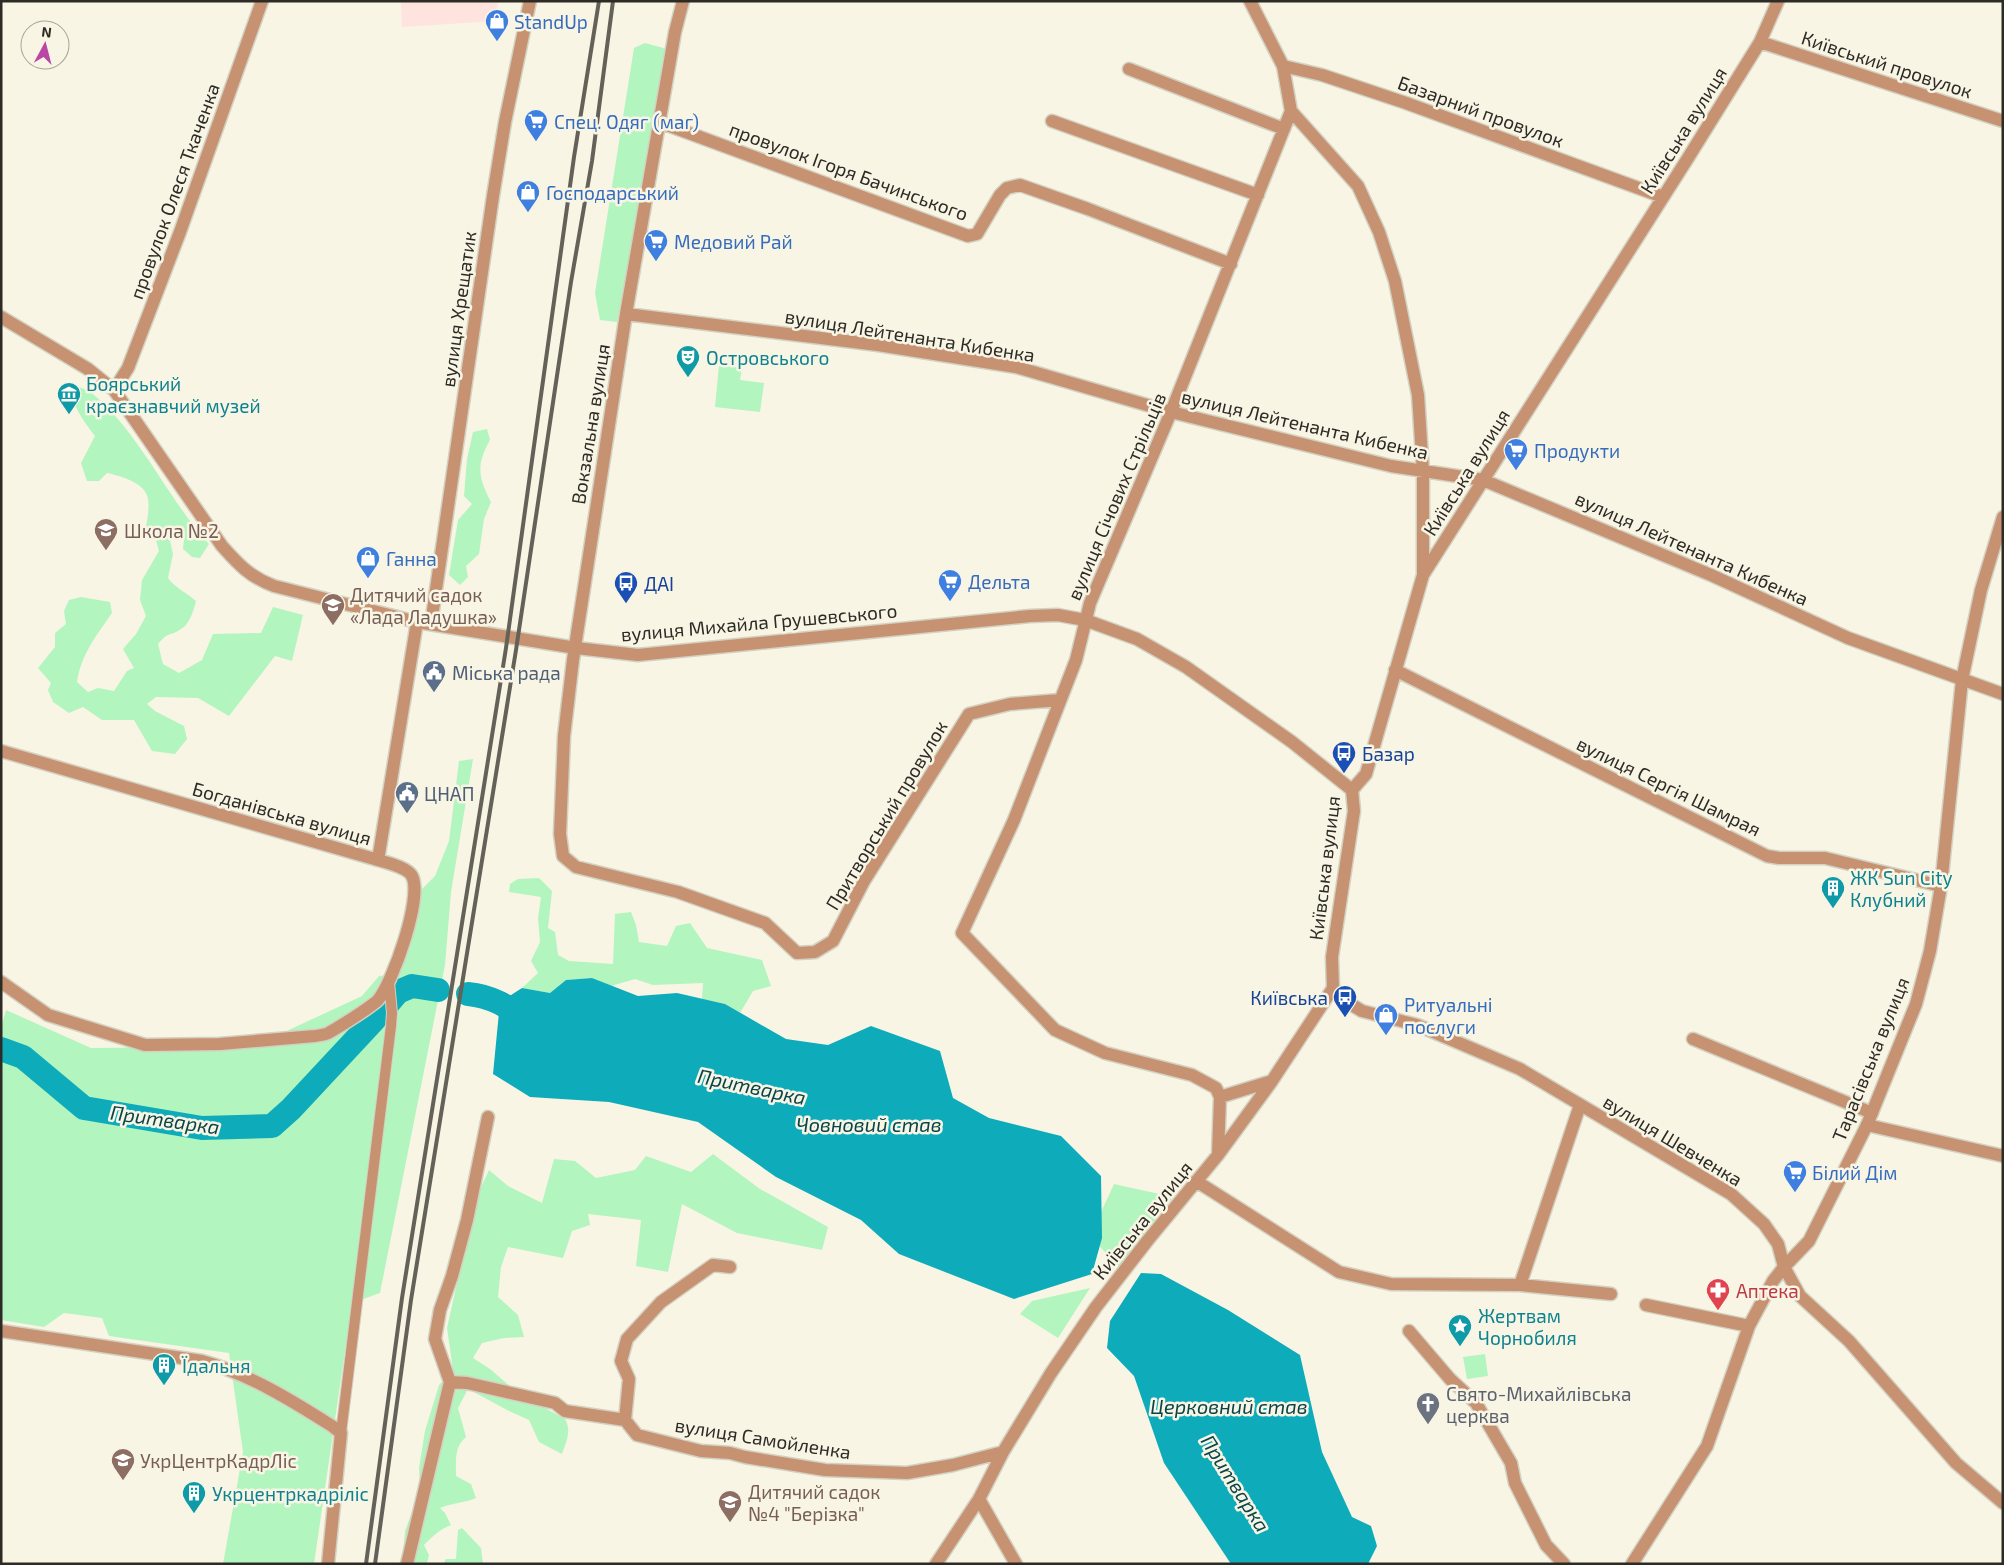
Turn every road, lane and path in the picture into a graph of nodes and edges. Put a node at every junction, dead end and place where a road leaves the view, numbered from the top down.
1 (262, 1) edge
2 (530, 1) edge
3 (683, 1) edge
4 (1250, 1) edge
5 (1778, 1) edge
6 (1760, 42) junction
7 (1283, 66) junction
8 (1129, 69) dead end
9 (1291, 111) junction
10 (1052, 121) dead end
11 (2003, 121) edge
12 (659, 122) junction
13 (1284, 129) junction
14 (1258, 195) junction
15 (1663, 197) junction
16 (1230, 264) junction
17 (626, 314) junction
18 (1, 318) edge
19 (114, 390) junction
20 (1171, 412) junction
21 (1423, 472) junction
22 (1483, 480) junction
23 (2003, 517) edge
24 (1423, 575) junction
25 (1085, 620) junction
26 (417, 622) junction
27 (431, 624) junction
28 (576, 648) junction
29 (1394, 670) junction
30 (1962, 680) junction
31 (2003, 694) edge
32 (1060, 700) junction
33 (1, 751) edge
34 (1352, 790) junction
35 (563, 856) joint
36 (378, 860) junction
37 (1942, 886) junction
38 (1, 982) edge
39 (389, 986) junction
40 (1333, 988) junction
41 (1693, 1039) dead end
42 (1272, 1081) junction
43 (1220, 1097) junction
44 (1580, 1105) junction
45 (488, 1117) dead end
46 (1869, 1119) junction
47 (1218, 1155) junction
48 (2003, 1156) edge
49 (1196, 1182) junction
50 (730, 1267) dead end
51 (1784, 1267) junction
52 (1520, 1285) junction
53 (1611, 1294) dead end
54 (1646, 1305) dead end
55 (1749, 1326) junction
56 (1, 1331) edge
57 (1409, 1332) dead end
58 (450, 1382) junction
59 (625, 1420) junction
60 (341, 1433) junction
61 (1003, 1452) junction
62 (979, 1499) junction
63 (2003, 1503) edge
64 (328, 1564) edge
65 (407, 1564) edge
66 (936, 1564) edge
67 (1016, 1564) edge
68 (1564, 1564) edge
69 (1632, 1564) edge

1 - 19 street, провулок Олеся Ткаченка
2 - 27 street, вулиця Хрещатик
3 - 12 street, Вокзальна вулиця
4 - 7 street
5 - 6 street, Київська вулиця
6 - 11 street, Київський провулок
6 - 15 street, Київська вулиця
7 - 9 street
7 - 15 street, Базарний провулок
8 - 13 street
9 - 13 street, вулиця Січових Стрільців
9 - 21 street
10 - 14 street
12 - 16 street, провулок Ігоря Бачинського
12 - 17 street, Вокзальна вулиця
13 - 14 street, вулиця Січових Стрільців
14 - 16 street, вулиця Січових Стрільців
15 - 22 street, Київська вулиця
16 - 20 street, вулиця Січових Стрільців
17 - 20 street, вулиця Лейтенанта Кибенка
17 - 28 street, Вокзальна вулиця
18 - 19 street, вулиця Михайла Грушевського
19 - 26 street, вулиця Михайла Грушевського
20 - 21 street, вулиця Лейтенанта Кибенка
20 - 25 street, вулиця Січових Стрільців
21 - 22 street, вулиця Лейтенанта Кибенка
21 - 24 street
22 - 24 street, Київська вулиця
22 - 30 street, вулиця Лейтенанта Кибенка
23 - 30 street, Тарасівська вулиця
24 - 29 street, Київська вулиця
25 - 28 street, вулиця Михайла Грушевського
25 - 32 street, вулиця Січових Стрільців
25 - 34 street, вулиця Михайла Грушевського
26 - 27 street, вулиця Михайла Грушевського
26 - 36 street, Богданівська вулиця
27 - 28 street, вулиця Михайла Грушевського
28 - 35 street, Вокзальна вулиця
29 - 34 street, Київська вулиця
29 - 37 street, вулиця Сергія Шамрая
30 - 31 street, вулиця Лейтенанта Кибенка
30 - 37 street, Тарасівська вулиця
32 - 35 street, Притворський провулок
32 - 43 street, вулиця Січових Стрільців
33 - 36 street, Богданівська вулиця
34 - 40 street, Київська вулиця
36 - 39 street
37 - 46 street, Тарасівська вулиця
38 - 39 street
39 - 60 street
40 - 42 street, Київська вулиця
40 - 44 street, вулиця Шевченка
41 - 46 street
42 - 43 street
42 - 47 street, Київська вулиця
43 - 47 street
44 - 51 street, вулиця Шевченка
44 - 52 street
45 - 58 street
46 - 48 street
46 - 51 street, Тарасівська вулиця
47 - 49 street, Київська вулиця
49 - 52 street
49 - 61 street, Київська вулиця
50 - 59 street
51 - 55 street, Тарасівська вулиця
51 - 63 street, вулиця Шевченка
52 - 53 street
54 - 55 street
55 - 69 street, Тарасівська вулиця
56 - 60 street
57 - 68 street
58 - 59 street
58 - 65 street
59 - 61 street, вулиця Самойленка
60 - 64 street
61 - 62 street, Київська вулиця
62 - 66 street, Київська вулиця
62 - 67 street

